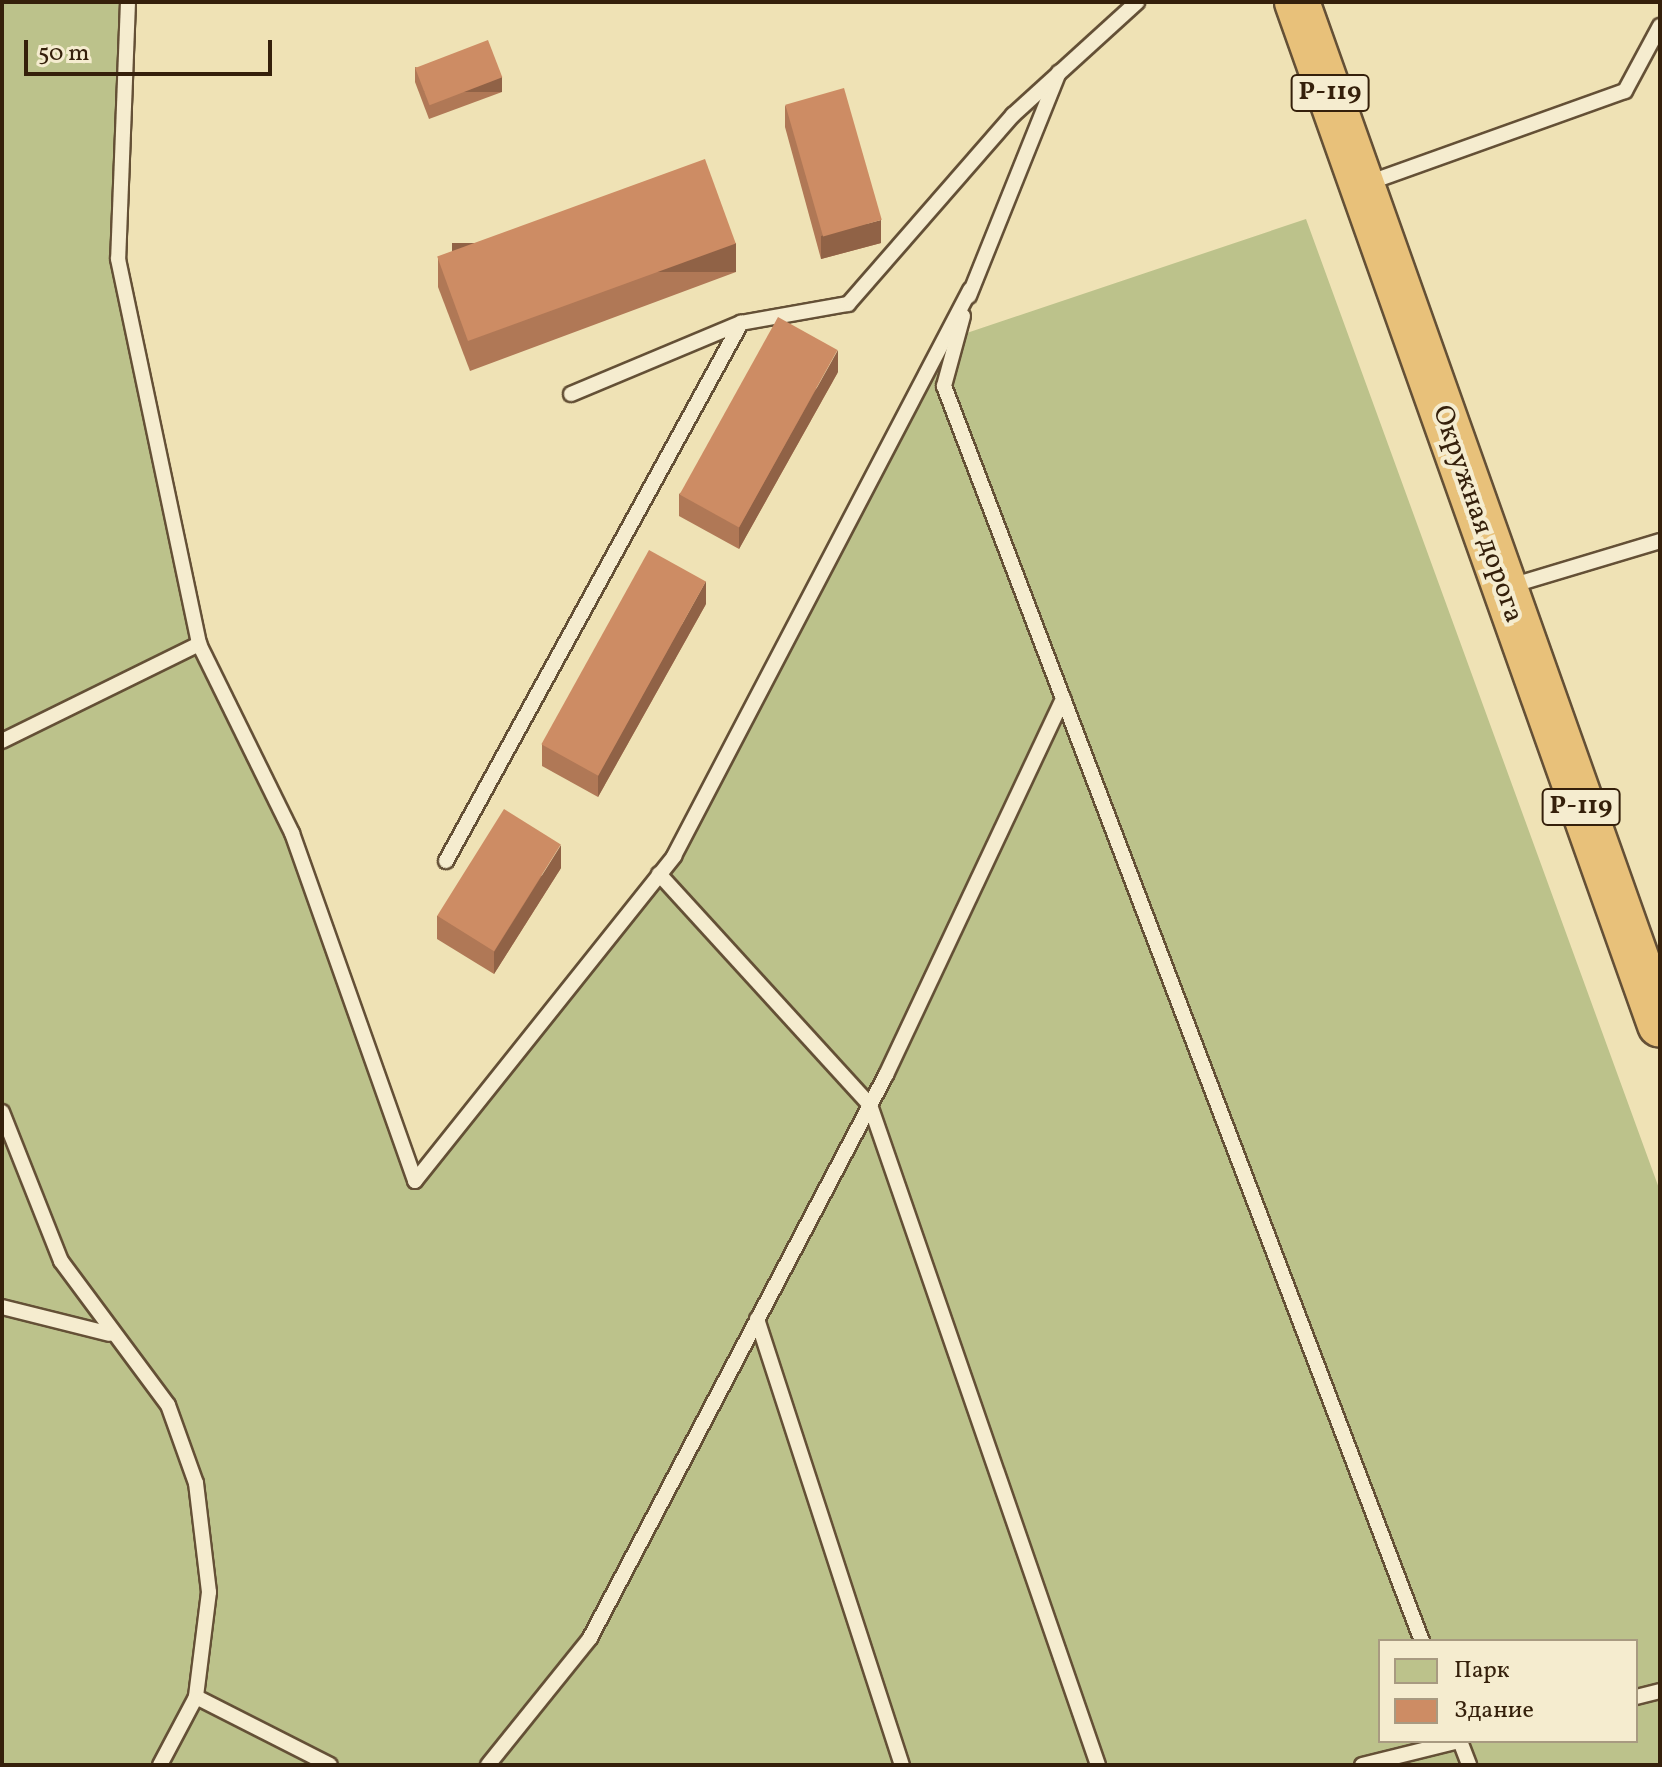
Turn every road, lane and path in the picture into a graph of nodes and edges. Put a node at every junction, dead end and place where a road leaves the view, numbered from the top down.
1 (128, 2) edge
2 (1137, 2) edge
3 (1297, 2) edge
4 (1660, 26) edge
5 (1059, 72) junction
6 (1364, 184) junction
7 (970, 290) junction
8 (741, 323) junction
9 (571, 394) dead end
10 (1660, 541) edge
11 (1502, 588) junction
12 (199, 644) junction
13 (1063, 699) junction
14 (2, 741) edge
15 (446, 861) dead end
16 (659, 874) junction
17 (1660, 1025) edge
18 (870, 1105) junction
19 (2, 1112) edge
20 (2, 1307) edge
21 (757, 1319) junction
22 (110, 1334) junction
23 (1421, 1639) edge
24 (1660, 1691) edge
25 (1638, 1696) edge
26 (196, 1697) junction
27 (1452, 1743) edge
28 (1461, 1743) edge
29 (160, 1765) edge
30 (330, 1765) edge
31 (488, 1765) edge
32 (902, 1765) edge
33 (1098, 1765) edge
34 (1362, 1765) edge
35 (1469, 1765) edge

1 - 12 lane
2 - 5 lane
3 - 6 highway, Окружная дорога / Р-119
4 - 6 lane
5 - 7 lane
5 - 8 lane
6 - 11 highway, Окружная дорога / Р-119
7 - 13 lane
7 - 16 lane
8 - 9 lane
8 - 15 lane
10 - 11 lane
11 - 17 highway, Окружная дорога / Р-119
12 - 14 lane
12 - 16 lane
13 - 18 lane
13 - 23 lane
16 - 18 lane
18 - 21 lane
18 - 33 lane
19 - 22 lane
20 - 22 lane
21 - 31 lane
21 - 32 lane
22 - 26 lane
24 - 25 lane
26 - 29 lane
26 - 30 lane
27 - 34 lane
28 - 35 lane

